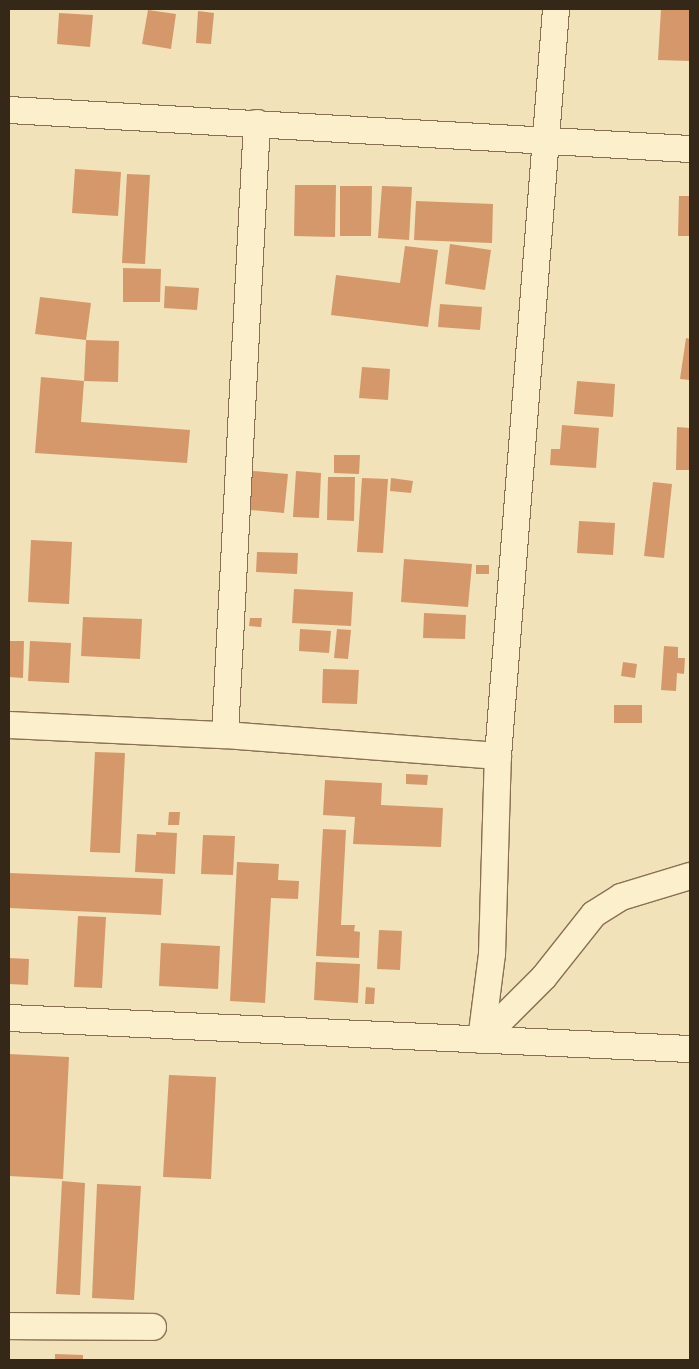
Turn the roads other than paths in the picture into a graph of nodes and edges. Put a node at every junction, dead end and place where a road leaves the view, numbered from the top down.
1 (556, 9) edge
2 (9, 110) edge
3 (257, 123) junction
4 (543, 140) junction
5 (690, 149) edge
6 (9, 725) edge
7 (225, 735) junction
8 (498, 756) junction
9 (690, 876) edge
10 (9, 1018) edge
11 (481, 1040) junction
12 (690, 1049) edge
13 (9, 1326) edge
14 (153, 1327) dead end

1 - 4 street
2 - 3 street
3 - 4 street
3 - 7 street
4 - 5 street
4 - 8 street
6 - 7 street
7 - 8 street
8 - 11 street
9 - 11 street
10 - 11 street
11 - 12 street
13 - 14 street

